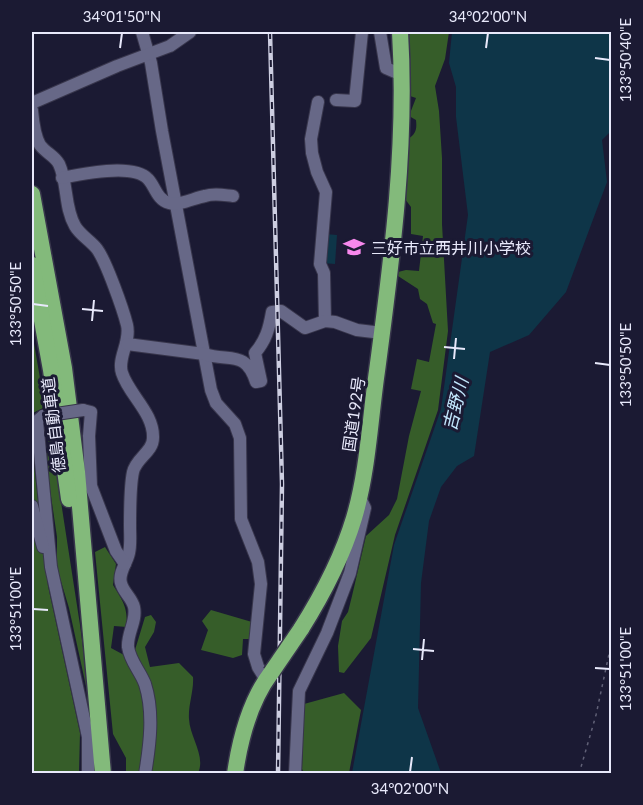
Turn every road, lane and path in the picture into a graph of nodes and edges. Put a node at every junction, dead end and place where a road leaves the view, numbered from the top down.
1 (142, 32) edge
2 (190, 32) edge
3 (362, 32) edge
4 (380, 32) edge
5 (400, 32) edge
6 (148, 54) junction
7 (402, 75) junction
8 (336, 100) dead end
9 (318, 102) dead end
10 (32, 103) edge
11 (32, 110) edge
12 (62, 178) junction
13 (32, 194) edge
14 (233, 196) dead end
15 (176, 203) junction
16 (32, 265) edge
17 (326, 321) junction
18 (382, 333) junction
19 (128, 344) junction
20 (204, 354) junction
21 (360, 496) junction
22 (32, 506) edge
23 (125, 564) junction
24 (51, 567) junction
25 (612, 640) edge
26 (92, 654) junction
27 (269, 676) junction
28 (88, 774) edge
29 (103, 774) edge
30 (145, 774) edge
31 (235, 774) edge
32 (295, 774) edge
33 (579, 774) edge

1 - 6 street
2 - 6 street
3 - 8 street
4 - 7 street
5 - 7 highway, 国道192号
6 - 10 street
6 - 15 street
7 - 18 highway, 国道192号
9 - 17 street
11 - 12 street
12 - 15 street
12 - 19 street
13 - 26 highway, 徳島自動車道
14 - 15 street
15 - 20 street
16 - 26 highway, 徳島自動車道
17 - 18 street
17 - 20 street
18 - 21 highway, 国道192号
19 - 20 street
19 - 23 street
20 - 27 street
21 - 27 highway, 国道192号, bridge
21 - 32 street
22 - 24 street
23 - 24 street, bridge
23 - 30 street
24 - 28 street
25 - 33 path
26 - 29 highway, 徳島自動車道
27 - 31 highway, 国道192号

